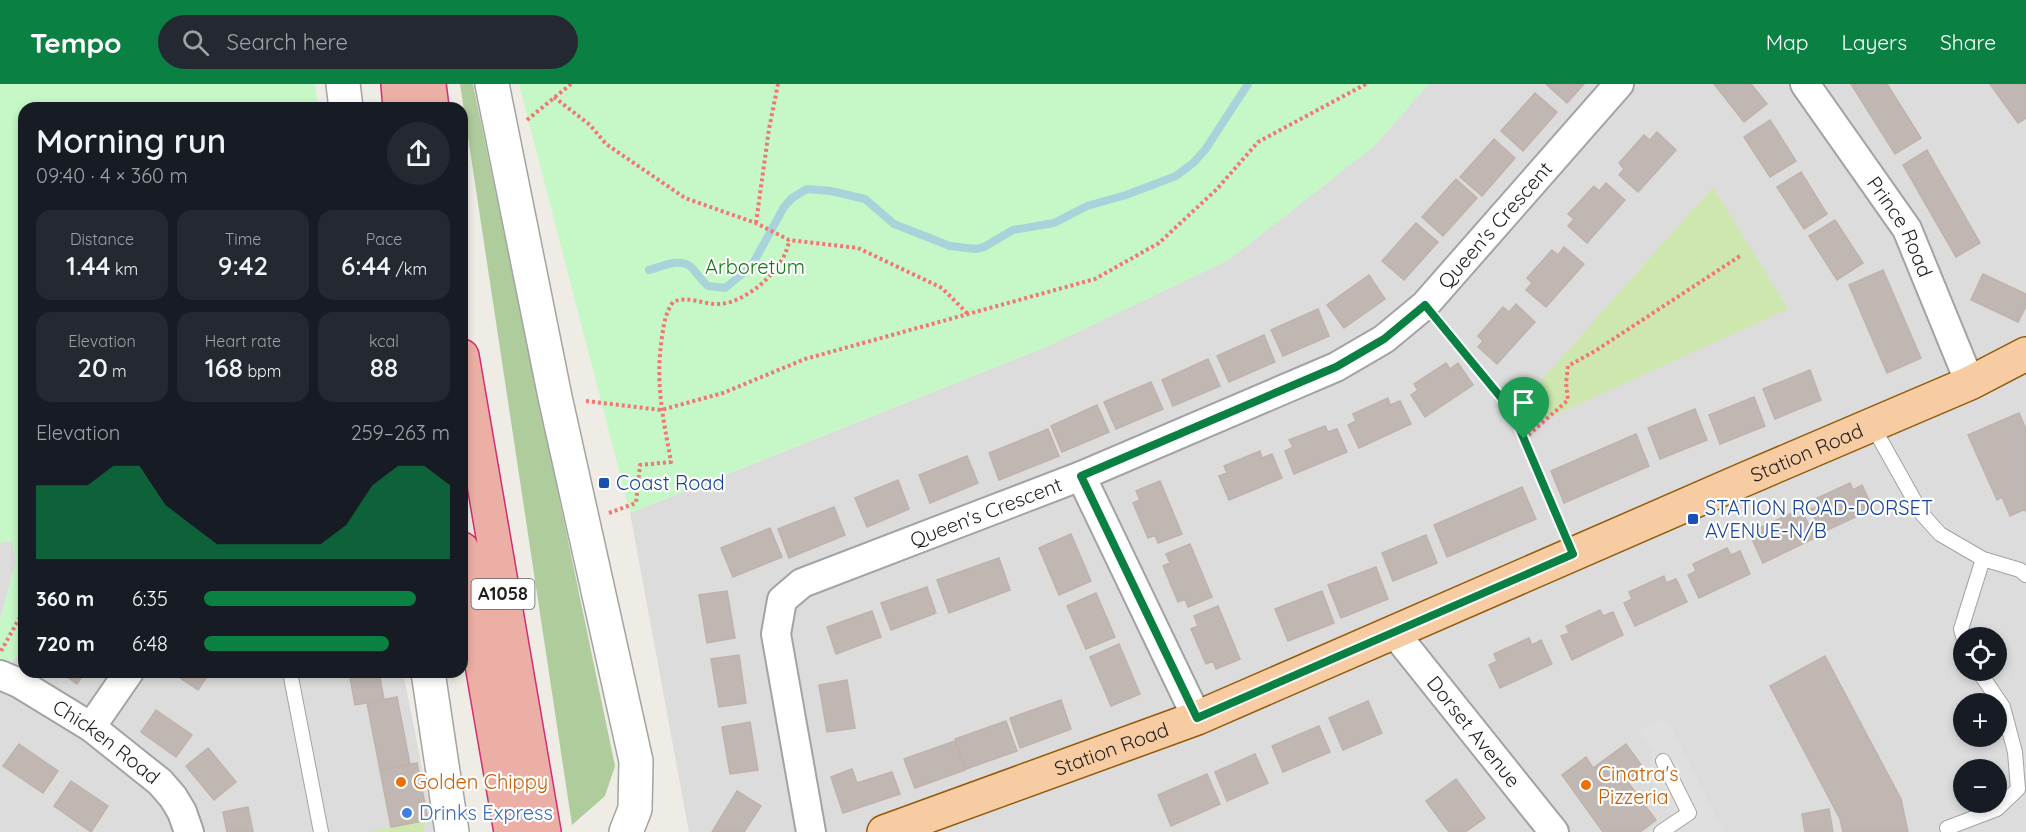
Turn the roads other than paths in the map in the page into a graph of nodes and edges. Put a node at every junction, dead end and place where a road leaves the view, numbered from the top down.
1 (343, 84) edge
2 (398, 84) edge
3 (429, 84) edge
4 (492, 84) edge
5 (1619, 84) edge
6 (1805, 84) edge
7 (345, 102) edge
8 (400, 102) edge
9 (431, 102) edge
10 (2026, 354) edge
11 (1971, 383) junction
12 (468, 391) edge
13 (1872, 425) junction
14 (1081, 476) junction
15 (1983, 559) junction
16 (2026, 575) edge
17 (468, 584) edge
18 (1961, 627) edge
19 (1393, 631) junction
20 (0, 675) edge
21 (125, 678) edge
22 (291, 678) edge
23 (429, 678) edge
24 (1986, 681) edge
25 (1197, 718) junction
26 (91, 727) junction
27 (1663, 760) dead end
28 (1947, 828) dead end
29 (189, 832) edge
30 (321, 832) edge
31 (452, 832) edge
32 (511, 832) edge
33 (544, 832) edge
34 (626, 832) edge
35 (811, 832) edge
36 (884, 832) edge
37 (1554, 832) edge
38 (1661, 832) edge

1 - 7 street
2 - 8 highway
3 - 9 highway
4 - 34 street
5 - 14 street, Queen's Crescent
6 - 11 street, Prince Road
10 - 11 main road, Station Road
11 - 13 main road, Station Road
12 - 33 highway, A1058
13 - 15 lane
13 - 19 main road, Station Road
14 - 25 street
14 - 35 street, Queen's Crescent
15 - 16 lane
15 - 18 lane
17 - 32 highway, A1058
19 - 25 main road, Station Road
19 - 37 street, Dorset Avenue
20 - 26 street, Chicken Road
21 - 26 street
22 - 30 lane
23 - 31 street
24 - 28 lane
25 - 36 main road, Station Road
26 - 29 street, Chicken Road
27 - 38 lane

